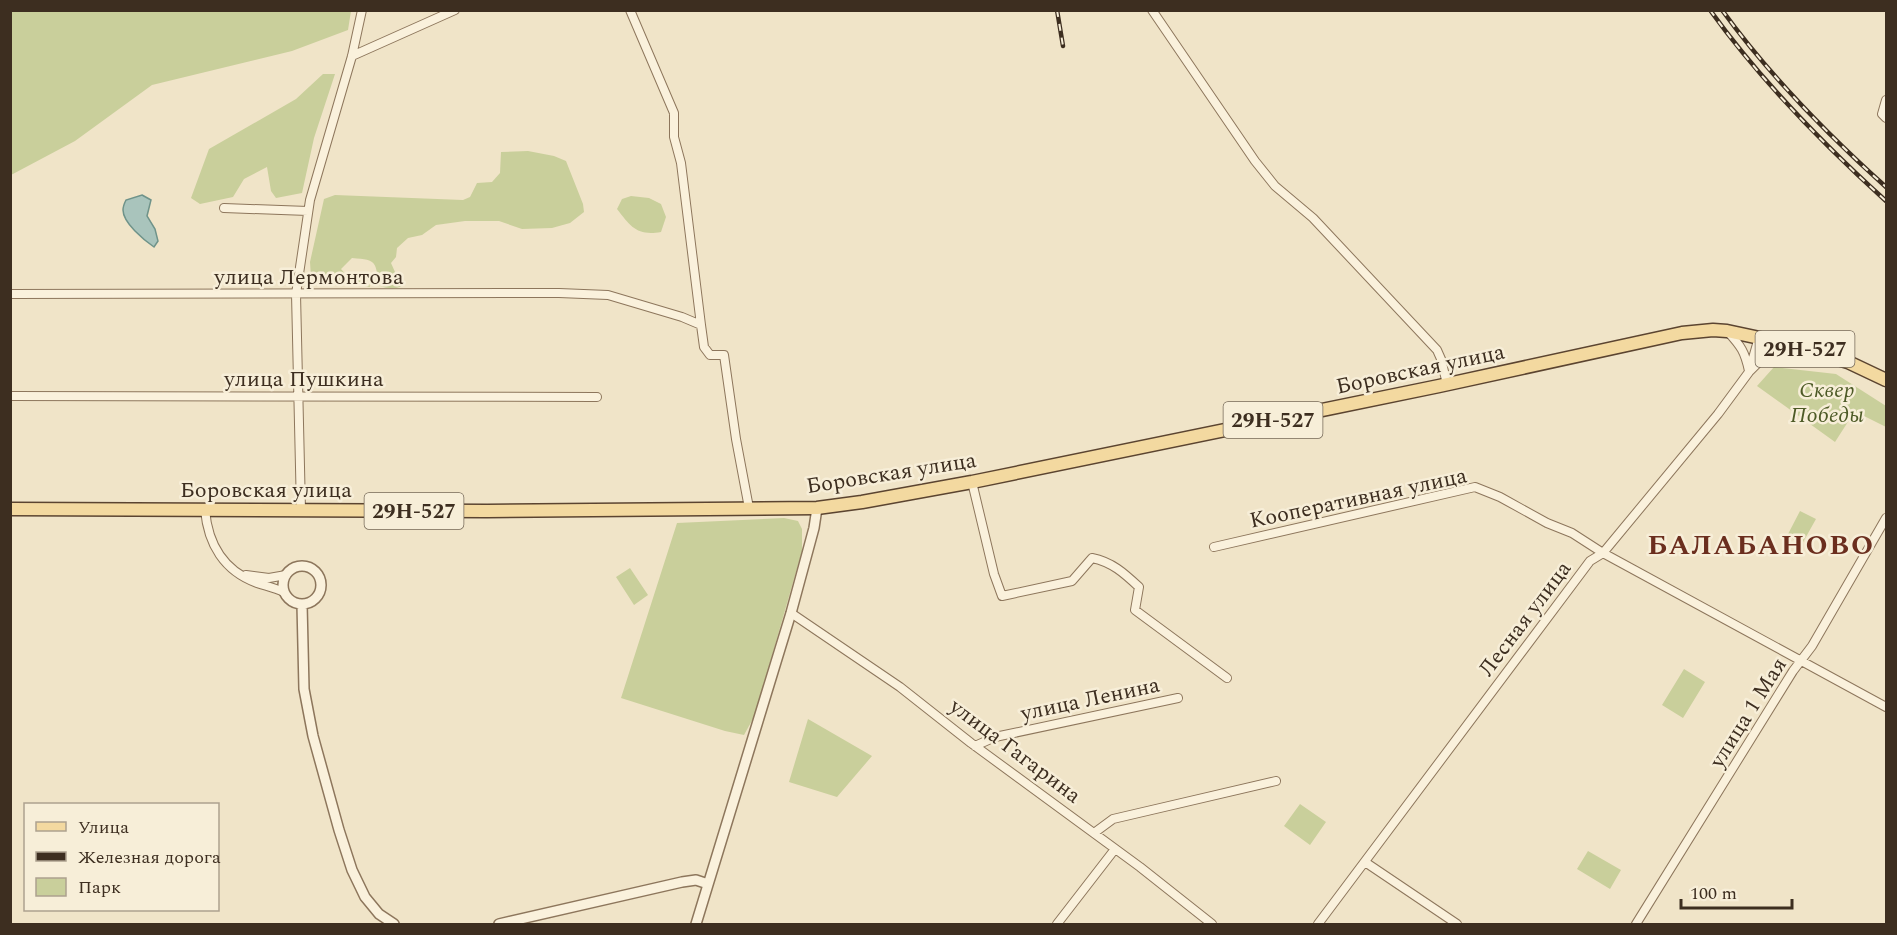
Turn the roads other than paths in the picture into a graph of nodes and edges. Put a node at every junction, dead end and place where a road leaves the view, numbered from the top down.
1 (362, 10) edge
2 (455, 10) edge
3 (630, 10) edge
4 (1152, 10) edge
5 (352, 56) junction
6 (1887, 100) edge
7 (1884, 116) edge
8 (224, 208) dead end
9 (308, 212) junction
10 (10, 294) edge
11 (296, 294) junction
12 (701, 325) junction
13 (1727, 331) junction
14 (1759, 338) junction
15 (1779, 342) junction
16 (1749, 372) junction
17 (1887, 380) edge
18 (1447, 384) junction
19 (298, 395) junction
20 (10, 396) edge
21 (597, 397) dead end
22 (972, 482) junction
23 (749, 508) junction
24 (817, 508) junction
25 (10, 509) edge
26 (205, 510) junction
27 (301, 510) junction
28 (1887, 518) edge
29 (1214, 547) dead end
30 (1603, 553) junction
31 (238, 574) junction
32 (286, 575) junction
33 (284, 592) junction
34 (302, 604) junction
35 (791, 613) junction
36 (1801, 660) junction
37 (1227, 678) dead end
38 (1178, 698) dead end
39 (1887, 707) edge
40 (975, 746) junction
41 (1276, 781) dead end
42 (1094, 832) junction
43 (1115, 849) junction
44 (1365, 862) junction
45 (708, 884) junction
46 (394, 924) edge
47 (499, 924) edge
48 (696, 924) edge
49 (1057, 924) edge
50 (1212, 924) edge
51 (1318, 924) edge
52 (1457, 924) edge
53 (1636, 924) edge

1 - 5 street
2 - 5 street
3 - 12 street
4 - 18 street
5 - 9 street
6 - 7 street
8 - 9 street
9 - 11 street
10 - 11 street, улица Лермонтова
11 - 12 street, улица Лермонтова
11 - 19 street
12 - 23 street
13 - 14 main road, 29Н-527
13 - 16 street
13 - 18 main road, Боровская улица / 29Н-527
14 - 15 main road, 29Н-527
14 - 16 street, Лесная улица
15 - 16 street
15 - 17 main road, 29Н-527
16 - 30 street, Лесная улица
18 - 22 main road, Боровская улица / 29Н-527
19 - 20 street, улица Пушкина
19 - 21 street, улица Пушкина
19 - 27 street
22 - 24 main road, Боровская улица / 29Н-527
22 - 37 street
23 - 24 main road, Боровская улица / 29Н-527
23 - 27 main road, Боровская улица / 29Н-527
24 - 35 street
25 - 26 main road, Боровская улица / 29Н-527
26 - 27 main road, Боровская улица / 29Н-527
26 - 31 street
28 - 36 street, улица 1 Мая
29 - 30 street, Кооперативная улица
30 - 36 street, Кооперативная улица
30 - 44 street, Лесная улица
31 - 32 street
31 - 33 street
32 - 33 street
32 - 34 street
33 - 34 street
34 - 46 street
35 - 40 street, улица Гагарина
35 - 45 street
36 - 39 street, Кооперативная улица
36 - 53 street, улица 1 Мая
38 - 40 street, улица Ленина
40 - 42 street, улица Гагарина
41 - 42 street
42 - 43 street, улица Гагарина
43 - 49 street
43 - 50 street, улица Гагарина
44 - 51 street, Лесная улица
44 - 52 street
45 - 47 street
45 - 48 street

